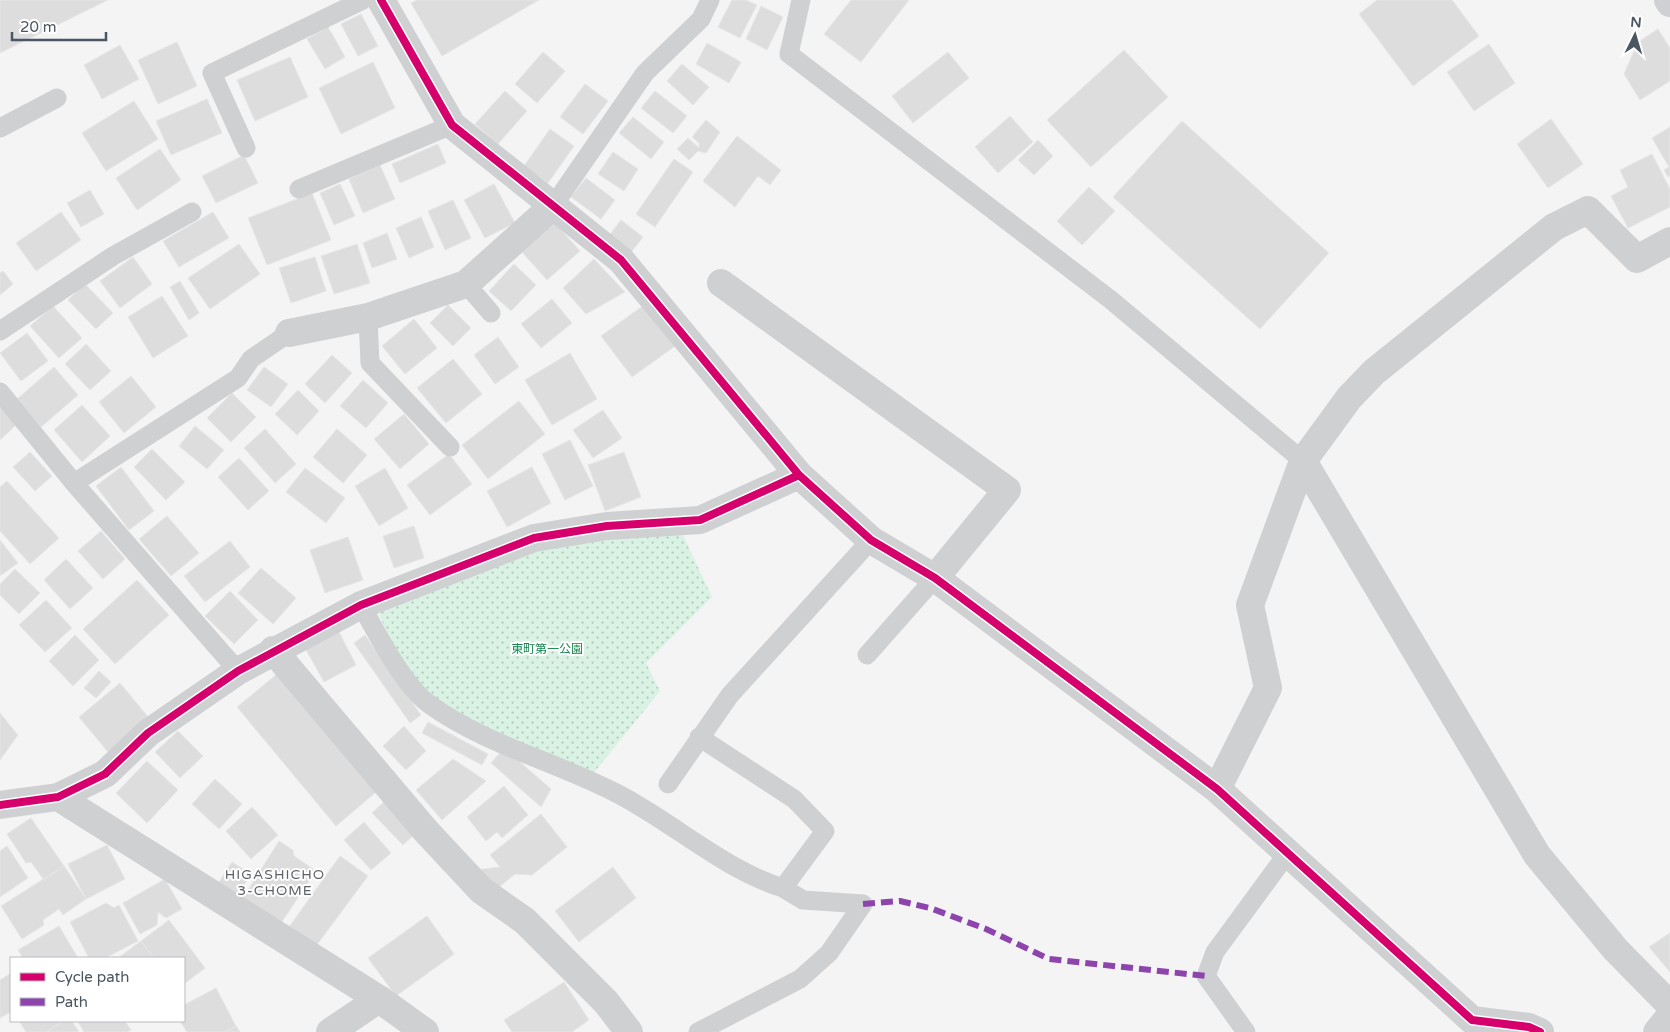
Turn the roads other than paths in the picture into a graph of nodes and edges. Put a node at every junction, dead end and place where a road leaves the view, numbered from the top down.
1 (364, 0) edge
2 (381, 0) edge
3 (710, 0) edge
4 (802, 0) edge
5 (57, 98) dead end
6 (452, 124) junction
7 (0, 128) edge
8 (246, 148) dead end
9 (299, 189) dead end
10 (553, 206) junction
11 (192, 212) dead end
12 (1670, 241) edge
13 (721, 283) dead end
14 (466, 284) junction
15 (491, 313) dead end
16 (368, 317) junction
17 (0, 331) edge
18 (289, 333) joint
19 (0, 392) edge
20 (450, 447) dead end
21 (1303, 461) junction
22 (799, 475) junction
23 (74, 483) junction
24 (871, 540) junction
25 (935, 578) junction
26 (361, 605) junction
27 (273, 650) junction
28 (867, 655) dead end
29 (238, 671) junction
30 (699, 737) junction
31 (668, 784) dead end
32 (1217, 789) junction
33 (58, 797) junction
34 (0, 805) edge
35 (1287, 854) junction
36 (783, 888) junction
37 (379, 999) junction
38 (1670, 1005) edge
39 (1670, 1016) edge
40 (330, 1032) edge
41 (425, 1032) edge
42 (629, 1032) edge
43 (698, 1032) edge
44 (1246, 1032) edge
45 (1540, 1032) edge
46 (1657, 1032) edge

1 - 8 lane
2 - 6 street
3 - 10 lane
4 - 21 lane
5 - 7 lane
6 - 9 lane
6 - 10 street
10 - 14 street
10 - 22 street
11 - 17 lane
12 - 21 street
13 - 25 street
14 - 15 lane
14 - 16 street
16 - 18 street
16 - 20 lane
18 - 23 lane
19 - 23 lane
21 - 32 street
21 - 38 street
22 - 24 street
22 - 26 street
23 - 29 lane
24 - 25 street
24 - 30 lane
25 - 28 lane
25 - 32 street
26 - 27 street
26 - 36 lane
27 - 29 street
27 - 42 street
29 - 33 street
30 - 31 lane
30 - 36 lane
32 - 35 street
33 - 34 street
33 - 37 street
35 - 44 lane
35 - 45 street
36 - 43 lane
37 - 40 street
37 - 41 street
39 - 46 street

